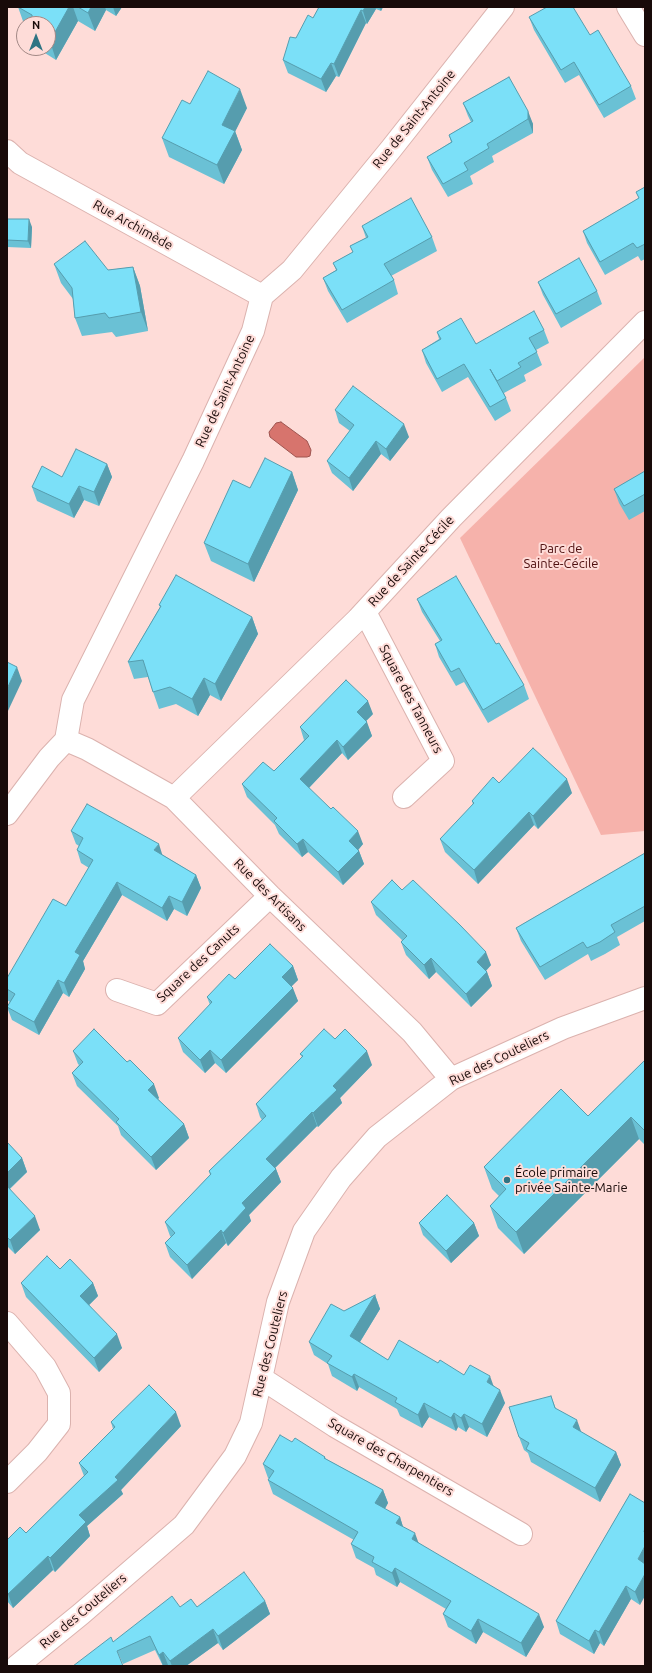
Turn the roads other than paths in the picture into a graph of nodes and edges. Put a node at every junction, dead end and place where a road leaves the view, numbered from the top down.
1 (503, 7) edge
2 (628, 7) edge
3 (645, 36) edge
4 (7, 151) edge
5 (262, 296) junction
6 (645, 322) edge
7 (365, 612) junction
8 (66, 740) junction
9 (404, 796) dead end
10 (174, 798) junction
11 (7, 814) edge
12 (270, 896) junction
13 (117, 990) dead end
14 (645, 998) edge
15 (451, 1079) junction
16 (7, 1323) edge
17 (261, 1378) junction
18 (7, 1482) edge
19 (521, 1534) dead end
20 (17, 1666) edge

1 - 5 street, Rue de Saint-Antoine
2 - 3 street
4 - 5 street, Rue Archimède
5 - 8 street, Rue de Saint-Antoine
6 - 7 street, Rue de Sainte-Cécile
7 - 9 street, Square des Tanneurs
7 - 10 street, Rue de Sainte-Cécile
8 - 10 street, Rue des Artisans
8 - 11 street
10 - 12 street, Rue des Artisans
12 - 13 street, Square des Canuts
12 - 15 street, Rue des Artisans
14 - 15 street, Rue des Couteliers
15 - 17 street, Rue des Couteliers
16 - 18 street
17 - 19 street, Square des Charpentiers
17 - 20 street, Rue des Couteliers

